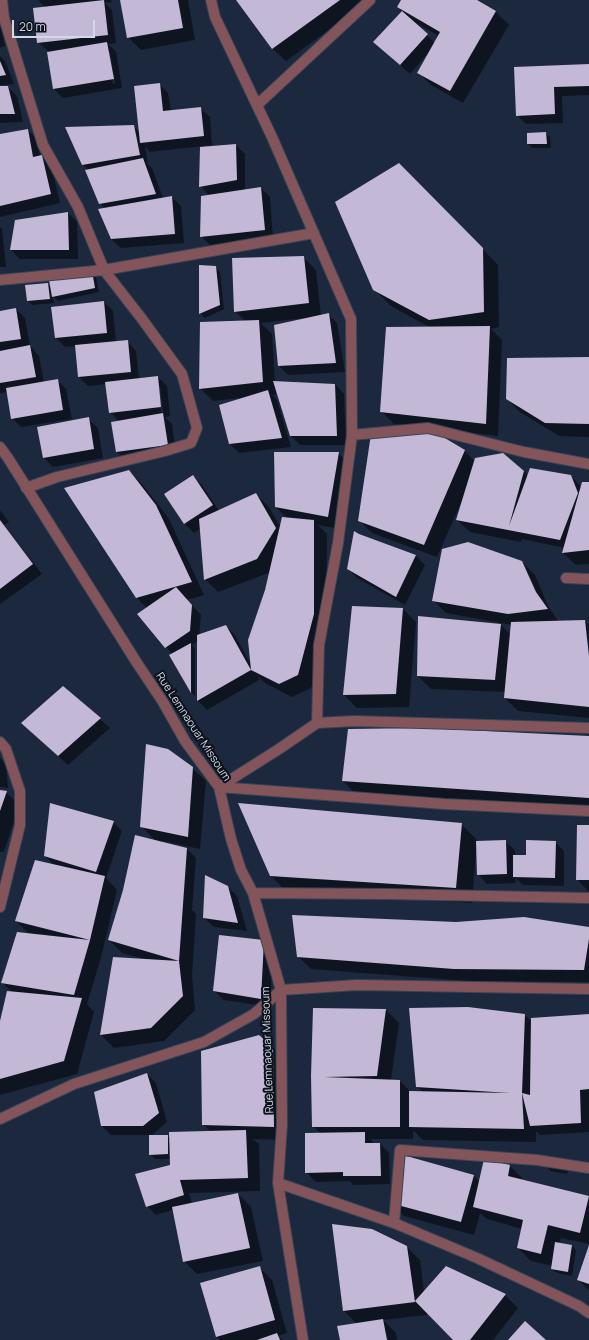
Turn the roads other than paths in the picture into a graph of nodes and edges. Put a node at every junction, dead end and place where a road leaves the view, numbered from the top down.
1 (2, 0) edge
2 (210, 0) edge
3 (370, 0) edge
4 (257, 105) junction
5 (314, 233) junction
6 (104, 270) junction
7 (0, 280) edge
8 (352, 435) junction
9 (0, 447) edge
10 (589, 464) edge
11 (26, 488) junction
12 (566, 578) dead end
13 (589, 579) edge
14 (317, 723) junction
15 (589, 728) edge
16 (0, 742) edge
17 (219, 787) junction
18 (589, 811) edge
19 (253, 893) junction
20 (589, 898) edge
21 (0, 907) edge
22 (589, 989) edge
23 (281, 990) junction
24 (0, 1119) edge
25 (589, 1168) edge
26 (278, 1183) junction
27 (394, 1223) junction
28 (589, 1313) edge
29 (304, 1340) edge

1 - 6 street
2 - 4 street
3 - 4 street
4 - 5 street
5 - 6 street
5 - 8 street
6 - 7 street
6 - 11 street
8 - 10 street
8 - 14 street
9 - 11 street, Rue Lemnaouar Missoum
11 - 17 street, Rue Lemnaouar Missoum
12 - 13 street
14 - 15 street
14 - 17 street
16 - 21 street
17 - 18 street
17 - 19 street, Rue Lemnaouar Missoum
19 - 20 street
19 - 23 street, Rue Lemnaouar Missoum
22 - 23 street
23 - 24 street
23 - 26 street, Rue Lemnaouar Missoum
25 - 27 street
26 - 27 street
26 - 29 street, Rue Lemnaouar Missoum
27 - 28 street

